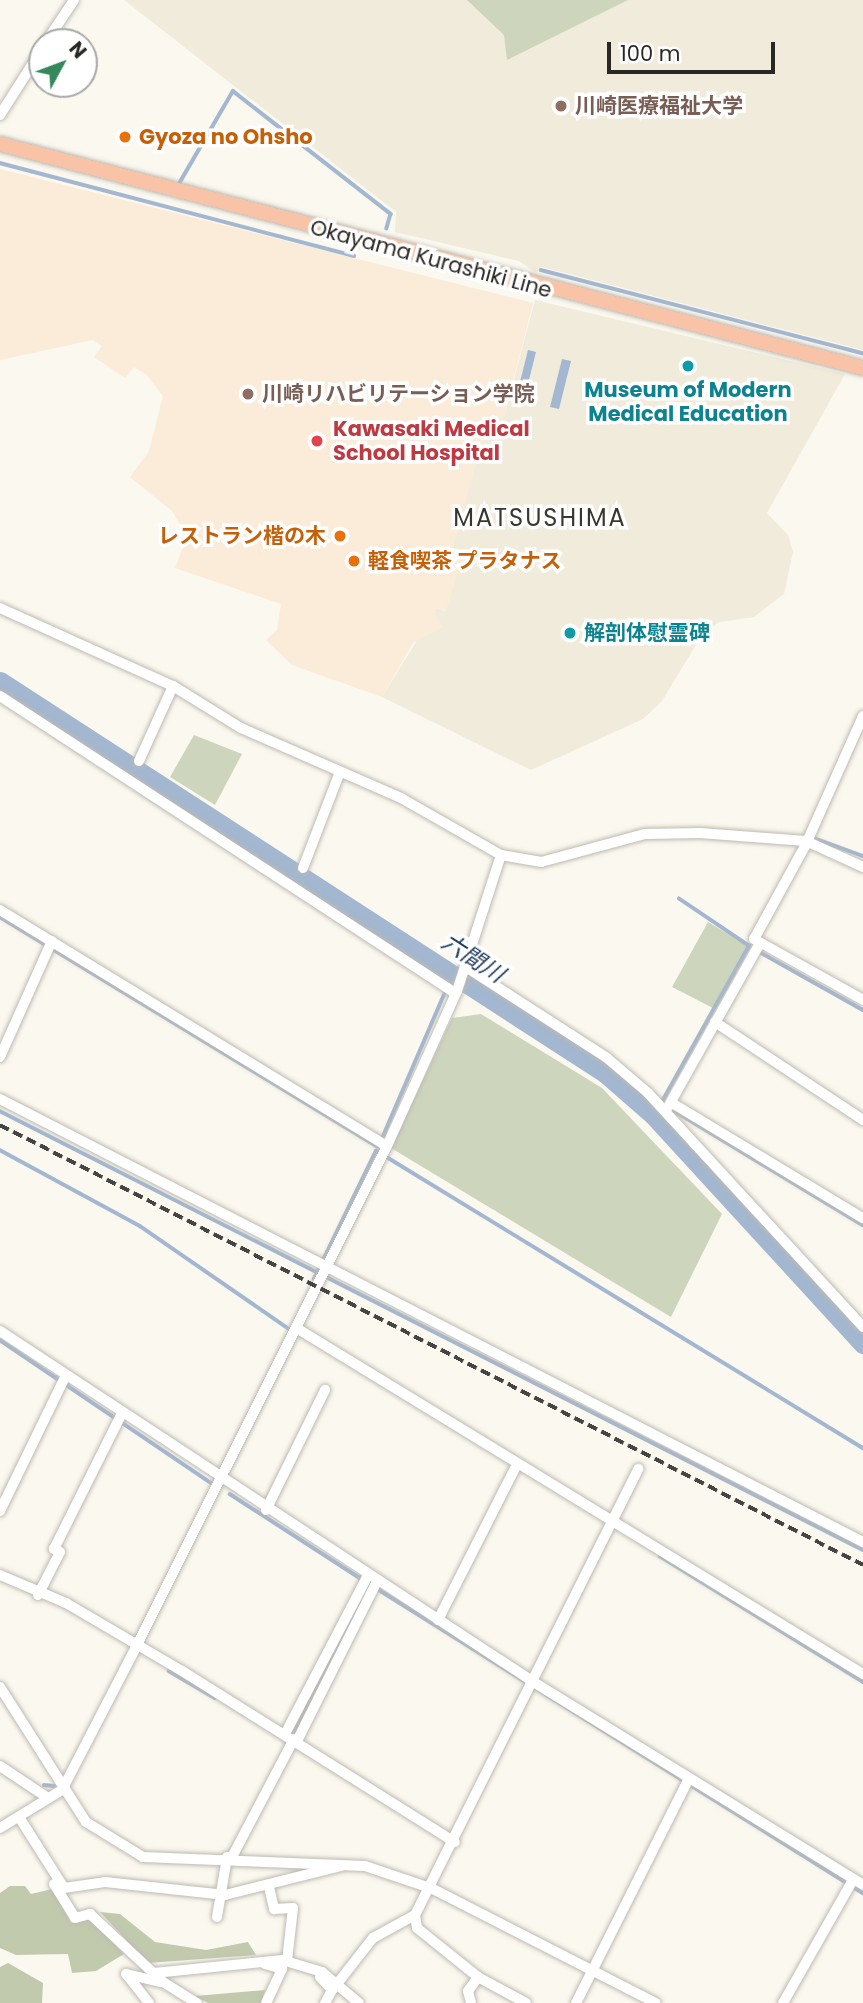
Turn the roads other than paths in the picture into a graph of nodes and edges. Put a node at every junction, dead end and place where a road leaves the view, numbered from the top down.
1 (74, 0) edge
2 (55, 28) edge
3 (28, 70) edge
4 (0, 88) edge
5 (11, 95) junction
6 (0, 114) edge
7 (0, 144) edge
8 (863, 368) edge
9 (2, 612) edge
10 (173, 685) junction
11 (0, 696) edge
12 (863, 716) edge
13 (139, 761) dead end
14 (339, 774) junction
15 (806, 841) junction
16 (501, 855) junction
17 (863, 867) edge
18 (303, 868) dead end
19 (0, 910) edge
20 (50, 945) junction
21 (757, 948) junction
22 (465, 969) junction
23 (452, 990) junction
24 (863, 1000) edge
25 (715, 1022) junction
26 (0, 1057) edge
27 (0, 1099) edge
28 (667, 1106) junction
29 (863, 1120) edge
30 (383, 1148) junction
31 (863, 1218) edge
32 (323, 1270) junction
33 (863, 1327) edge
34 (0, 1331) edge
35 (296, 1332) junction
36 (64, 1380) junction
37 (325, 1390) dead end
38 (120, 1418) junction
39 (515, 1468) dead end
40 (638, 1469) dead end
41 (220, 1481) junction
42 (266, 1510) junction
43 (0, 1511) edge
44 (614, 1523) junction
45 (863, 1542) edge
46 (0, 1575) edge
47 (370, 1582) junction
48 (38, 1595) junction
49 (438, 1620) junction
50 (135, 1649) junction
51 (863, 1674) edge
52 (0, 1687) edge
53 (533, 1687) junction
54 (292, 1738) junction
55 (0, 1766) edge
56 (686, 1784) junction
57 (62, 1790) junction
58 (48, 1798) junction
59 (16, 1818) junction
60 (0, 1828) edge
61 (455, 1842) junction
62 (229, 1857) junction
63 (348, 1864) junction
64 (854, 1885) edge
65 (269, 1887) junction
66 (433, 1889) junction
67 (220, 1895) junction
68 (415, 1915) junction
69 (217, 1917) dead end
70 (287, 1961) junction
71 (264, 1962) junction
72 (310, 1967) junction
73 (593, 1969) junction
74 (153, 1973) junction
75 (478, 1977) junction
76 (163, 1982) junction
77 (337, 1984) junction
78 (149, 2003) edge
79 (197, 2003) edge
80 (266, 2003) edge
81 (325, 2003) edge
82 (359, 2003) edge
83 (471, 2003) edge
84 (526, 2003) edge
85 (576, 2003) edge
86 (656, 2003) edge
87 (783, 2003) edge

1 - 2 street
3 - 5 street
4 - 5 street
5 - 6 street
7 - 8 main road, Okayama Kurashiki Line
9 - 10 street
10 - 13 street
10 - 14 street
11 - 23 street
12 - 15 street
14 - 16 street
14 - 18 street
15 - 16 street
15 - 17 street
15 - 21 street
16 - 22 street
19 - 20 street
20 - 26 street
20 - 30 street
21 - 24 street
21 - 25 street
22 - 23 street
22 - 28 street
23 - 30 street
25 - 28 street
25 - 29 street
27 - 32 street
28 - 31 street
28 - 33 street
30 - 32 street
32 - 35 street
32 - 45 street
34 - 36 street
35 - 41 street
35 - 44 street
36 - 38 street
36 - 43 street
37 - 42 street
38 - 41 street
38 - 48 street
39 - 49 street
40 - 44 street
41 - 42 street
41 - 50 street
42 - 47 street
44 - 51 street
44 - 53 street
46 - 48 street
47 - 49 street
47 - 54 street
48 - 50 street
49 - 53 street
50 - 54 street
50 - 57 street
52 - 57 street
53 - 56 street
53 - 61 street
54 - 61 street
54 - 62 street
55 - 58 street
56 - 64 street
56 - 73 street
57 - 58 street
57 - 62 street
58 - 59 street
59 - 60 street
59 - 67 street
59 - 74 street
61 - 66 street
62 - 63 street
62 - 67 street
63 - 65 street
63 - 66 street
64 - 87 street
65 - 67 street
65 - 70 street
66 - 68 street
66 - 73 street
67 - 69 street
68 - 75 street
68 - 77 street
70 - 71 street
70 - 72 street
71 - 74 street
71 - 80 street
72 - 77 street
72 - 81 street
73 - 85 street
73 - 86 street
74 - 76 street
75 - 83 street
75 - 84 street
76 - 78 street
76 - 79 street
77 - 82 street

